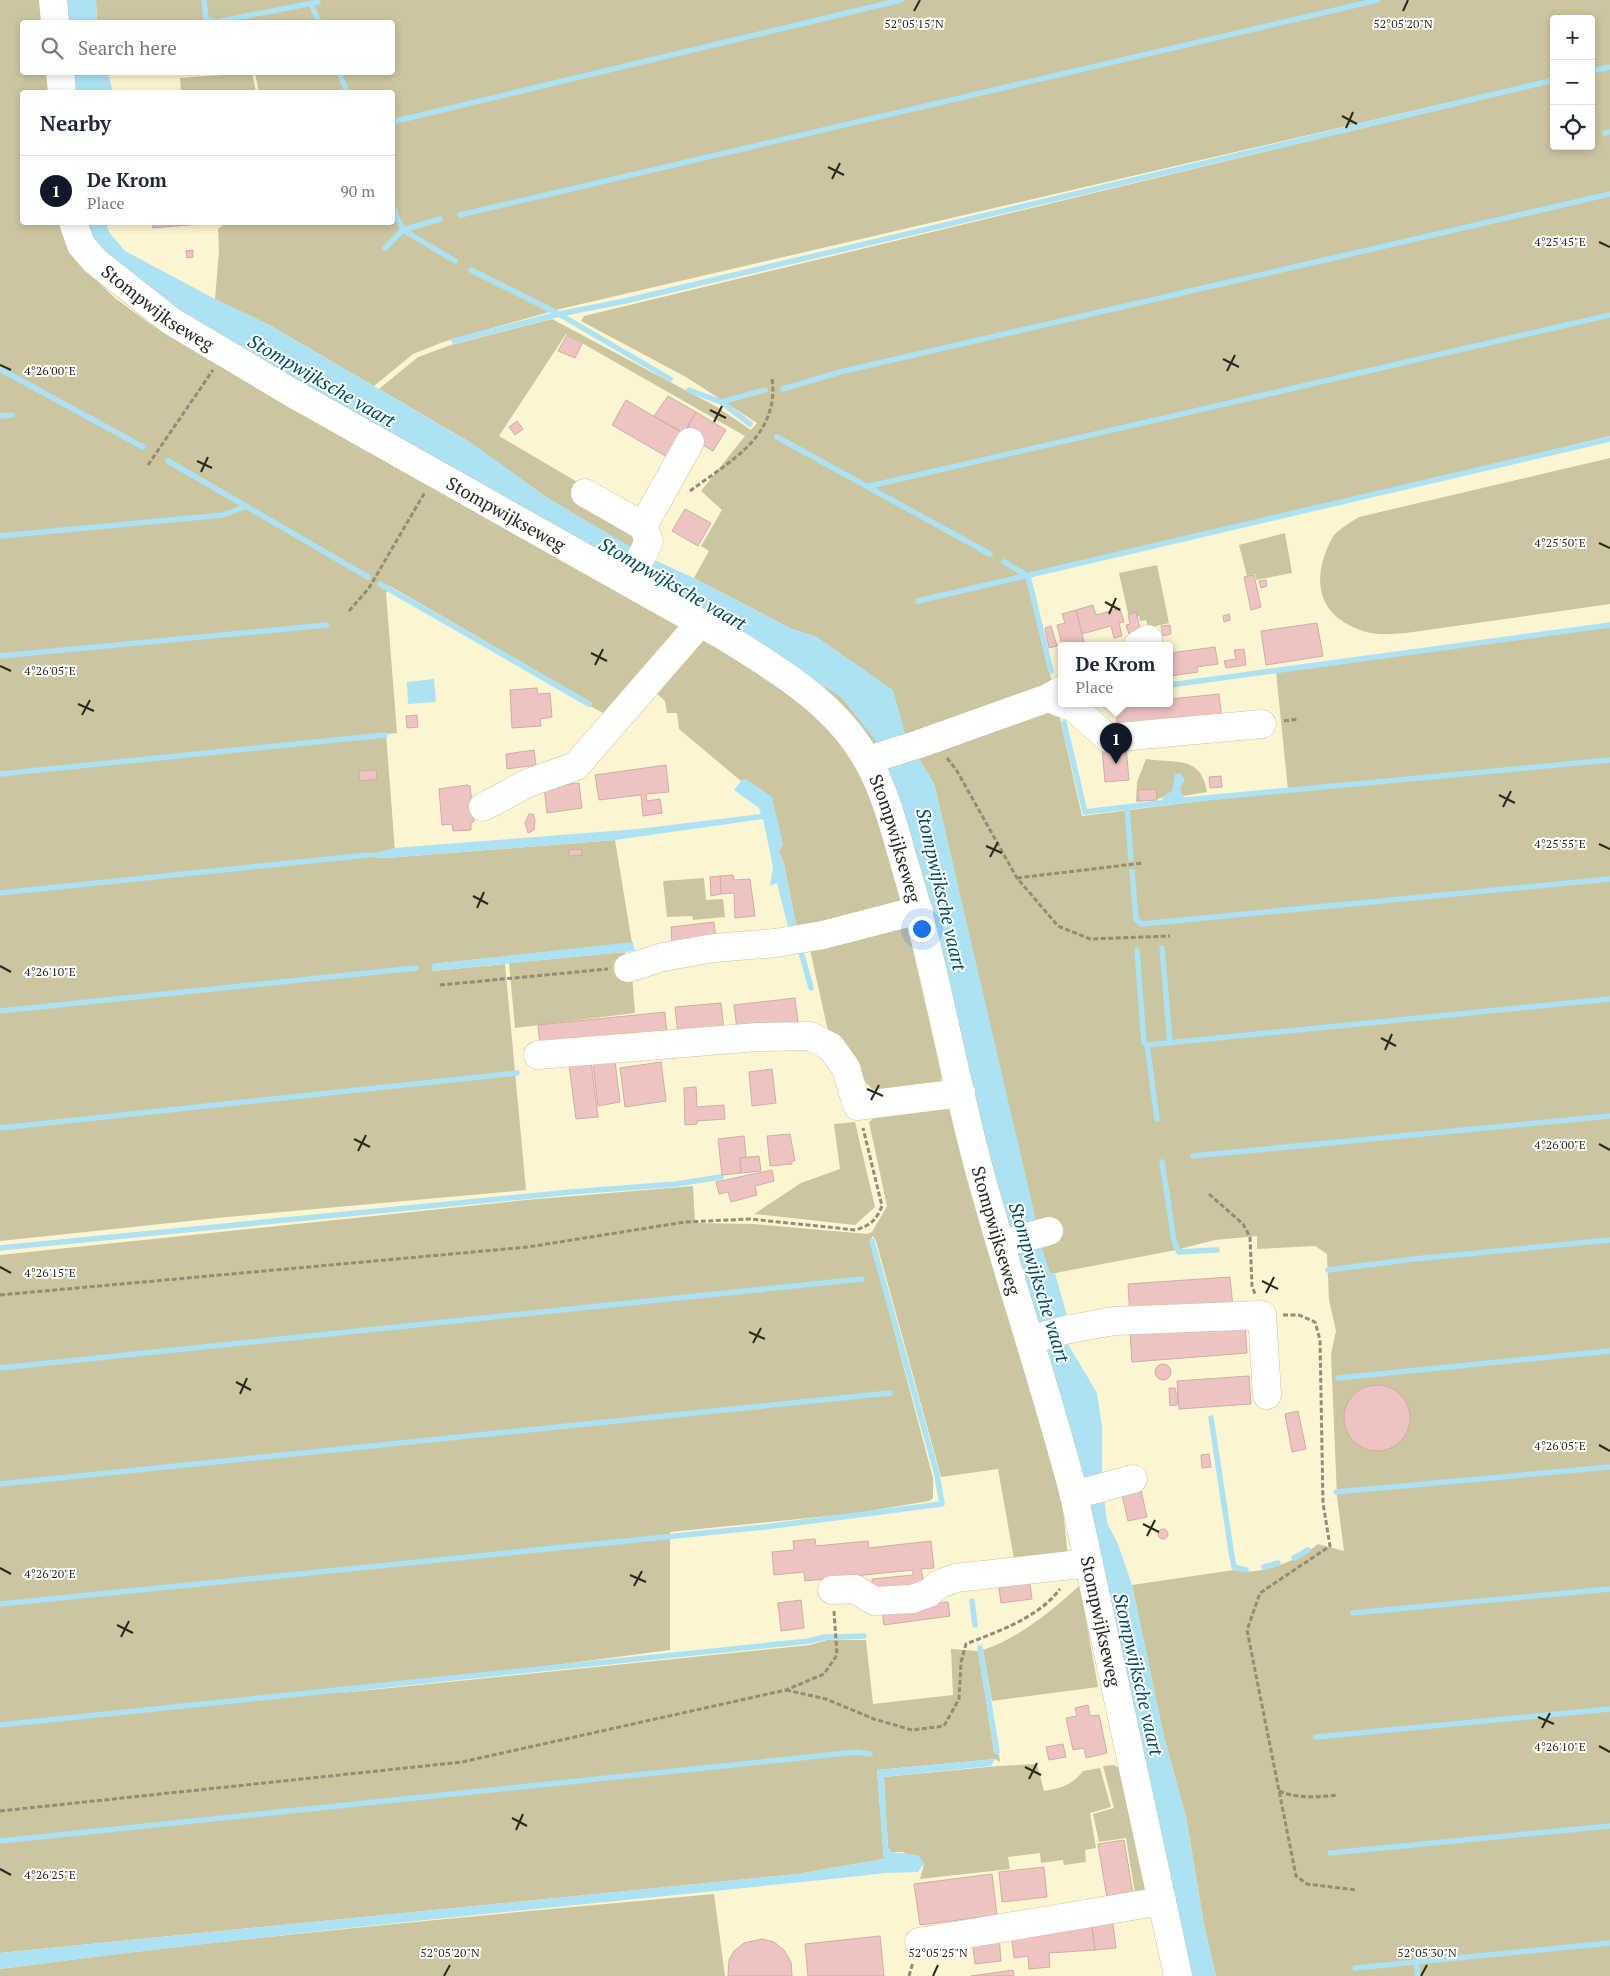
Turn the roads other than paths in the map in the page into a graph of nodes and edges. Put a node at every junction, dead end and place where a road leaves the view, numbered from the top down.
1 (52, 0) edge
2 (55, 20) edge
3 (60, 75) edge
4 (62, 90) edge
5 (74, 225) edge
6 (690, 442) dead end
7 (585, 493) dead end
8 (646, 534) junction
9 (630, 579) junction
10 (700, 623) junction
11 (1055, 694) edge
12 (1073, 707) edge
13 (1262, 724) dead end
14 (875, 758) junction
15 (483, 807) dead end
16 (919, 910) junction
17 (628, 968) road end
18 (538, 1054) dead end
19 (961, 1093) junction
20 (1044, 1232) dead end
21 (1005, 1243) junction
22 (1033, 1339) junction
23 (1267, 1395) dead end
24 (1123, 1481) dead end
25 (1077, 1494) junction
26 (1090, 1563) junction
27 (832, 1590) road end
28 (1162, 1901) junction
29 (919, 1942) dead end
30 (1178, 1976) edge

1 - 2 street
3 - 4 street
5 - 9 street, Stompwijkseweg
6 - 8 street
7 - 8 street
8 - 9 street
9 - 10 street, Stompwijkseweg
10 - 14 street, Stompwijkseweg
10 - 15 street
11 - 14 street
12 - 13 street
14 - 16 street, Stompwijkseweg
16 - 17 street
16 - 19 street, Stompwijkseweg
18 - 19 street
19 - 21 street, Stompwijkseweg
20 - 21 street
21 - 22 street, Stompwijkseweg
22 - 23 street
22 - 25 street, Stompwijkseweg
24 - 25 street
25 - 26 street, Stompwijkseweg
26 - 27 street
26 - 28 street, Stompwijkseweg
28 - 29 street
28 - 30 street, Stompwijkseweg

